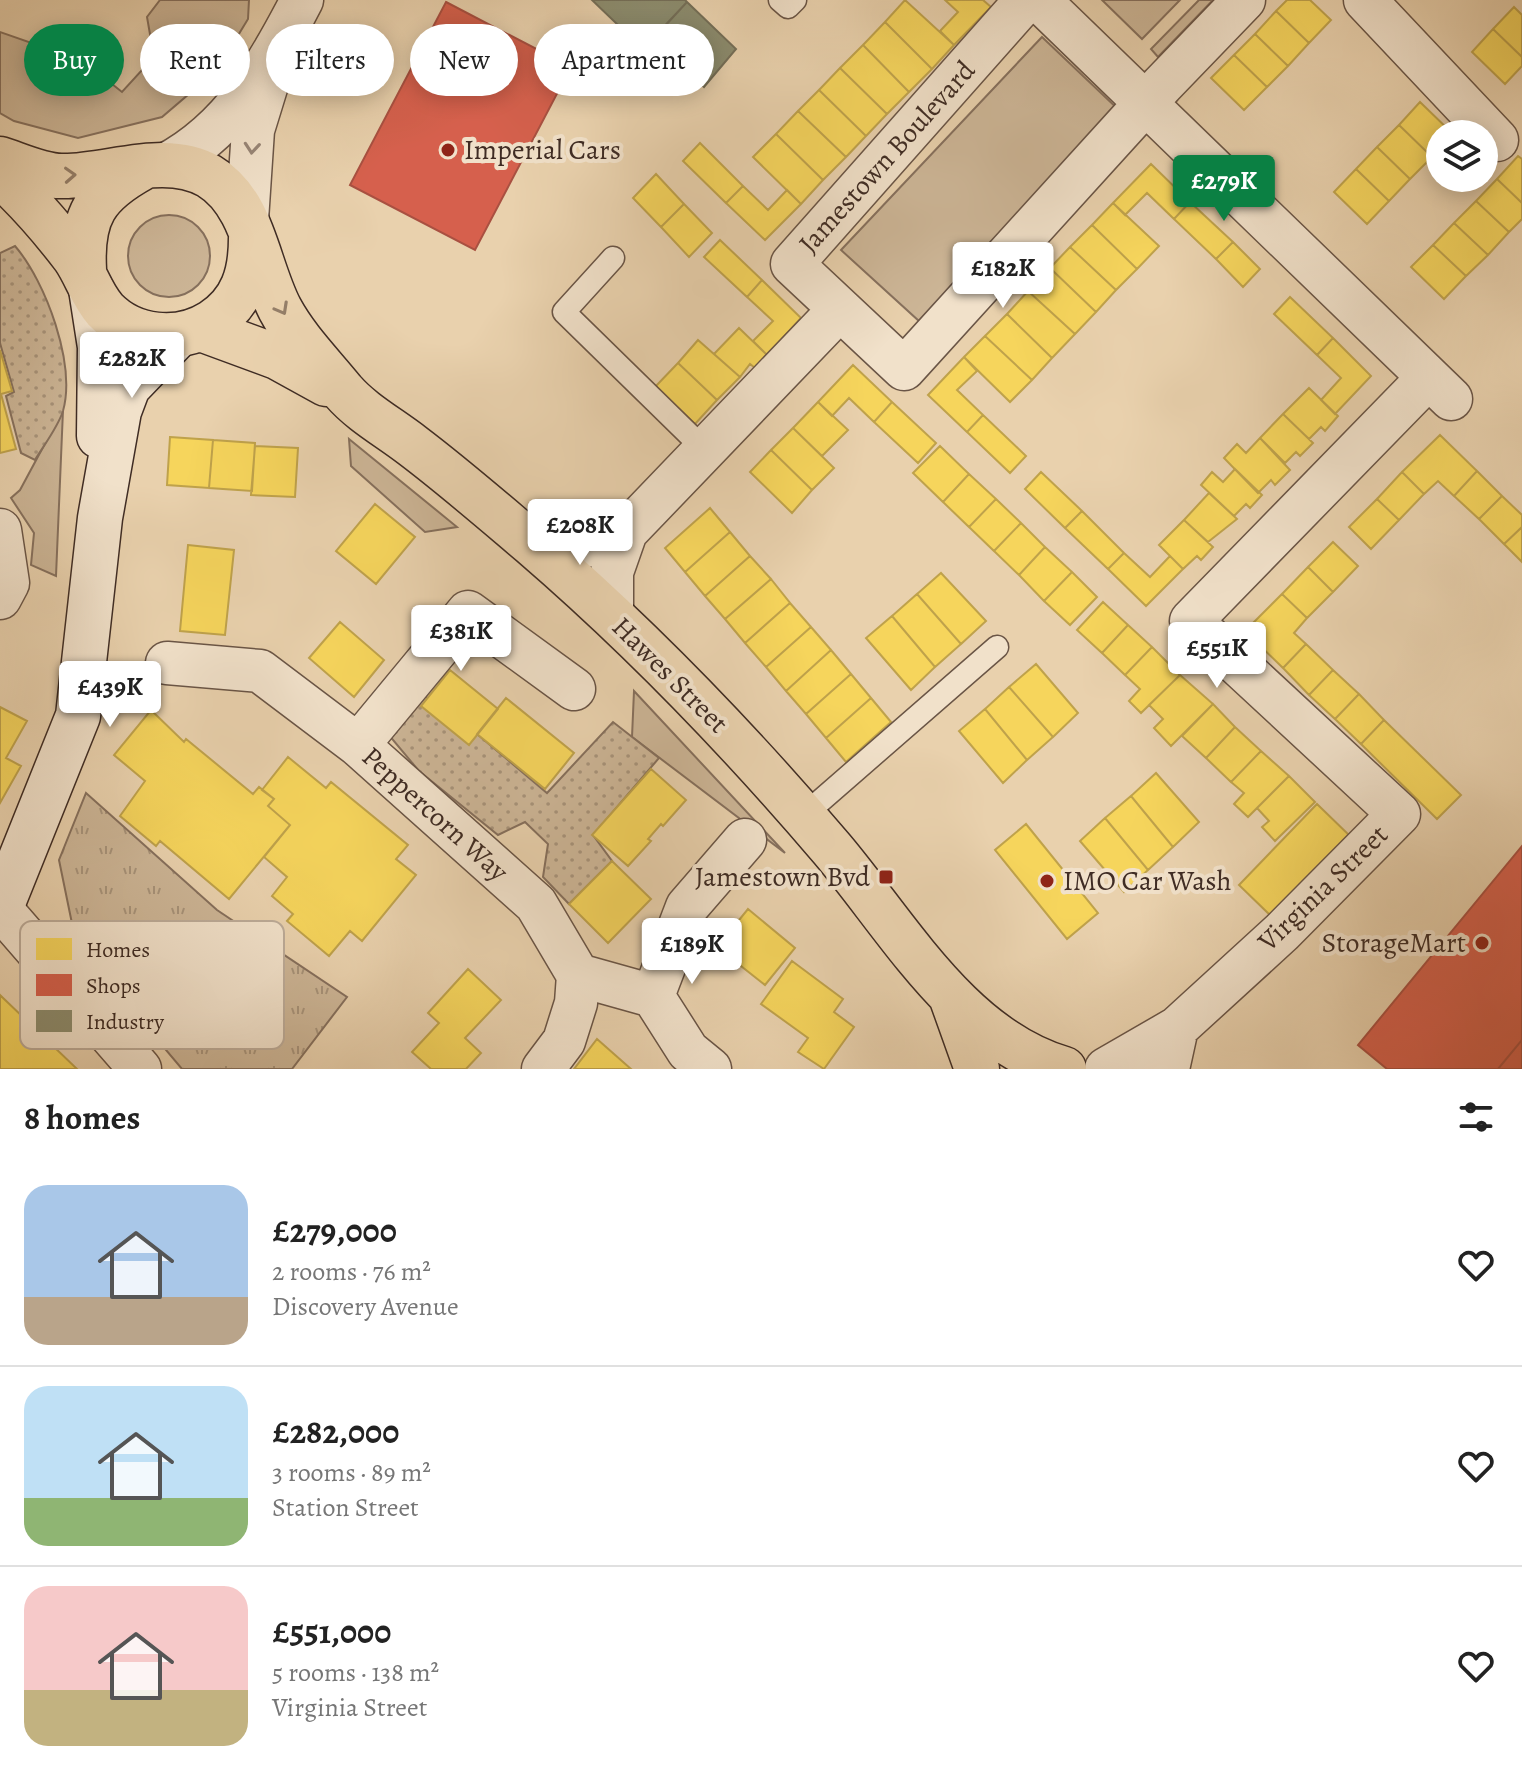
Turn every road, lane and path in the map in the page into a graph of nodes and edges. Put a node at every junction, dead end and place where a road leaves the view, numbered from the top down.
1 (302, 0) edge
2 (780, 0) edge
3 (795, 0) edge
4 (1026, 0) edge
5 (1039, 0) edge
6 (1244, 0) edge
7 (1365, 0) edge
8 (290, 24) edge
9 (266, 65) edge
10 (266, 88) edge
11 (1146, 104) junction
12 (1478, 120) edge
13 (0, 159) edge
14 (153, 166) junction
15 (0, 175) edge
16 (249, 229) junction
17 (613, 258) dead end
18 (87, 280) junction
19 (839, 310) junction
20 (189, 332) junction
21 (347, 396) junction
22 (706, 451) junction
23 (100, 518) junction
24 (0, 530) edge
25 (626, 532) junction
26 (545, 555) junction
27 (0, 598) edge
28 (612, 616) junction
29 (997, 647) dead end
30 (167, 663) dead end
31 (574, 689) dead end
32 (358, 745) junction
33 (803, 816) junction
34 (745, 840) dead end
35 (0, 909) edge
36 (20, 932) edge
37 (578, 975) junction
38 (653, 996) junction
39 (951, 997) junction
40 (1177, 1028) junction
41 (122, 1049) edge
42 (140, 1069) edge
43 (543, 1069) edge
44 (710, 1069) edge
45 (977, 1069) edge
46 (1064, 1069) edge
47 (1106, 1069) edge
48 (1168, 1069) edge

1 - 8 street
2 - 3 lane
4 - 19 street, Jamestown Boulevard
5 - 11 street
6 - 11 street
7 - 12 street
9 - 14 street
10 -> 16 street
11 - 19 street, Jamestown Boulevard
11 - 40 street, Virginia Street
13 -> 14 main road, Hawes Street
14 - 16 main road, Hawes Street
14 - 18 main road
15 - 18 main road, Hawes Street
16 - 20 main road
16 -> 21 main road, Hawes Street
17 - 22 lane
18 - 20 main road, Hawes Street
18 - 23 street
19 - 22 street
20 - 21 main road, Hawes Street
20 - 23 street
21 - 26 main road, Hawes Street
22 - 25 street
23 - 35 street
24 - 27 street
25 - 26 street
25 - 28 street
26 - 28 main road, Hawes Street
28 - 33 main road, Hawes Street
29 - 33 lane
30 - 32 street, Peppercorn Way
31 - 32 street
32 - 37 street, Peppercorn Way
33 - 39 main road, Hawes Street
34 - 38 street
35 - 36 street
37 - 38 street
37 - 43 street
38 - 44 street
39 - 45 main road, Hawes Street
39 - 46 main road, Hawes Street
40 - 47 street
40 - 48 street
41 - 42 street

